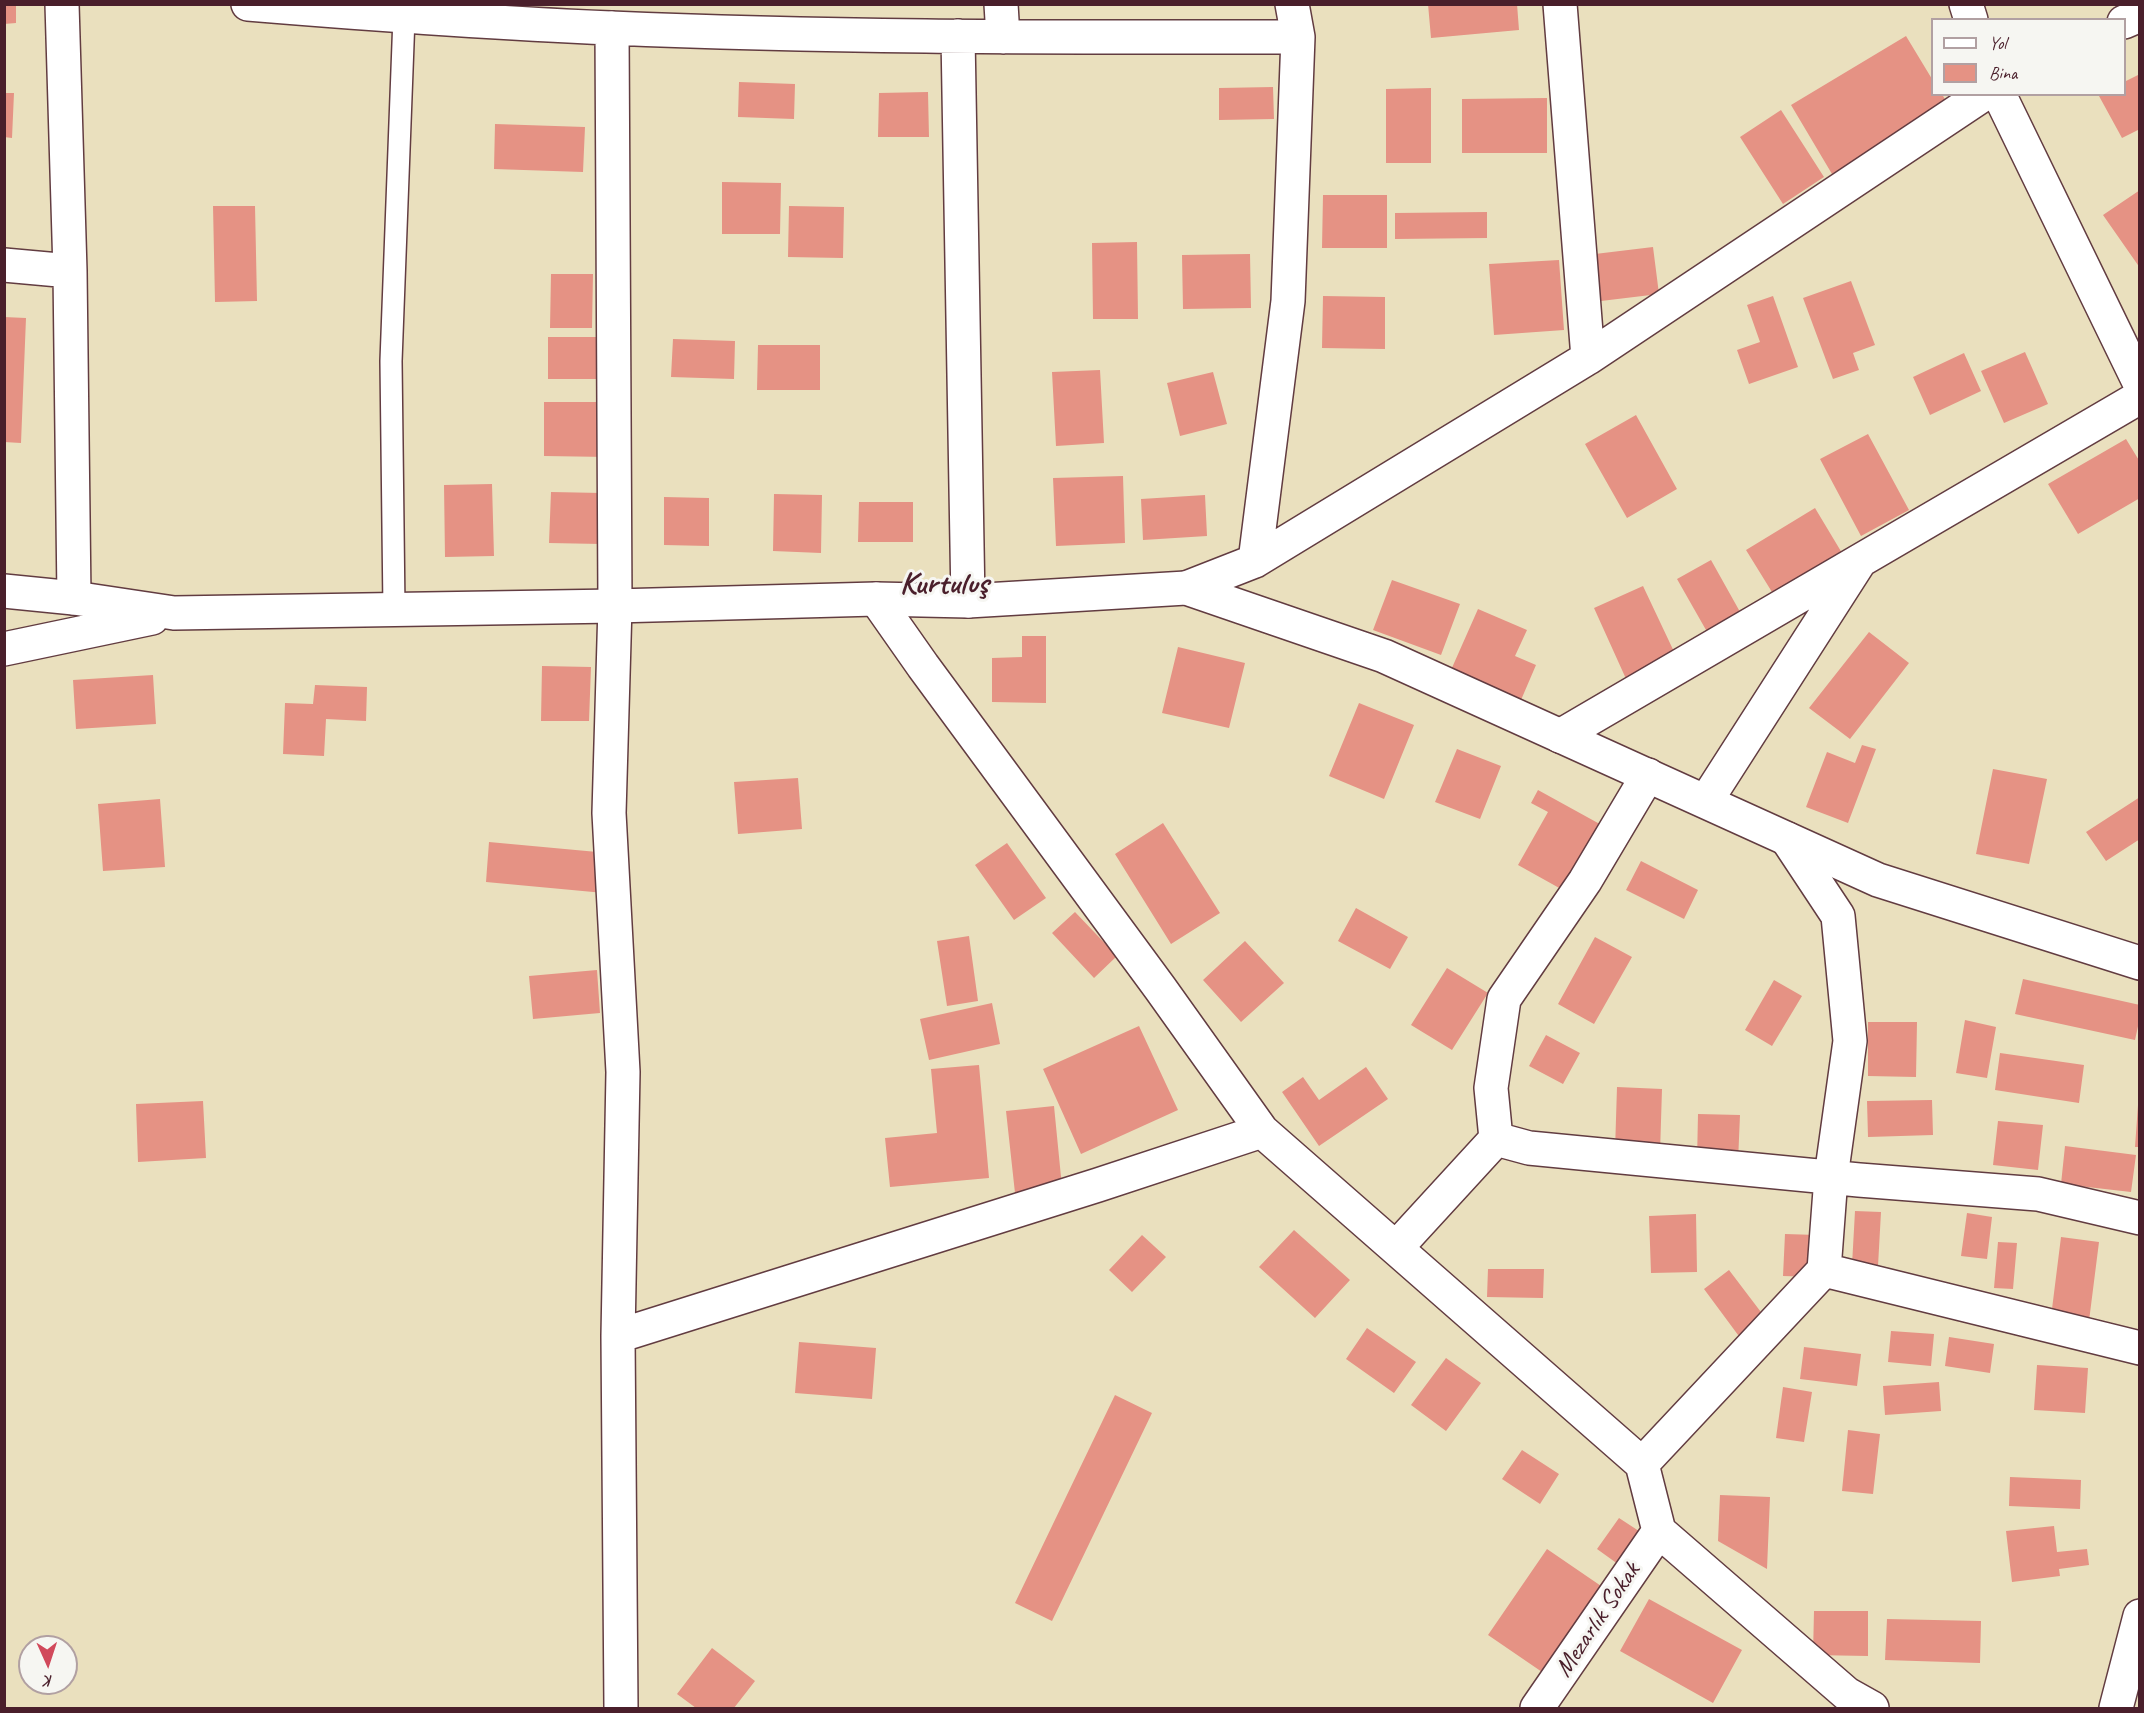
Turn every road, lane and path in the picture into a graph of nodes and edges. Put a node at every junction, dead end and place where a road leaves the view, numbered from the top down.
1 (62, 4) edge
2 (248, 4) edge
3 (1001, 4) edge
4 (1292, 4) edge
5 (1560, 4) edge
6 (404, 17) junction
7 (612, 28) junction
8 (958, 36) junction
9 (1003, 37) junction
10 (1298, 37) junction
11 (1981, 96) edge
12 (2001, 96) edge
13 (4, 265) edge
14 (70, 271) junction
15 (1588, 358) junction
16 (2139, 384) edge
17 (2139, 397) edge
18 (1862, 558) junction
19 (1255, 561) junction
20 (1186, 588) junction
21 (4, 591) edge
22 (74, 598) junction
23 (876, 599) junction
24 (968, 601) junction
25 (615, 606) junction
26 (394, 610) junction
27 (174, 614) junction
28 (4, 649) edge
29 (1560, 736) junction
30 (1648, 775) junction
31 (1706, 801) junction
32 (1787, 838) junction
33 (2139, 963) edge
34 (1262, 1131) junction
35 (1496, 1139) junction
36 (1831, 1177) junction
37 (2139, 1218) edge
38 (1395, 1248) junction
39 (1824, 1270) junction
40 (618, 1336) junction
41 (2139, 1348) edge
42 (1642, 1464) junction
43 (1659, 1531) junction
44 (2138, 1629) edge
45 (621, 1708) edge
46 (1537, 1708) edge
47 (1872, 1708) edge
48 (2116, 1708) edge

1 - 14 street
2 - 6 street
3 - 9 street
4 - 10 street
5 - 15 street
6 - 7 street
6 - 26 lane
7 - 8 street
7 - 25 street
8 - 9 street
8 - 24 street
9 - 10 street
10 - 19 street
11 - 15 street
12 - 16 street
13 - 14 street
14 - 22 street
15 - 19 street
17 - 18 street
18 - 29 street
18 - 31 street
19 - 20 street
20 - 24 street
20 - 29 street
21 - 22 street
22 - 27 street
23 - 24 street
23 - 25 street
23 - 34 street
25 - 26 street
25 - 40 street
26 - 27 street
27 - 28 street
29 - 30 street
30 - 31 street
30 - 35 street
31 - 32 street
32 - 33 street
32 - 36 street
34 - 38 street
34 - 40 street
35 - 36 street
35 - 38 street
36 - 37 street
36 - 39 street
38 - 42 street
39 - 41 street
39 - 42 street
40 - 45 street
42 - 43 street
43 - 46 street, Mezarlık Sokak
43 - 47 street
44 - 48 street

